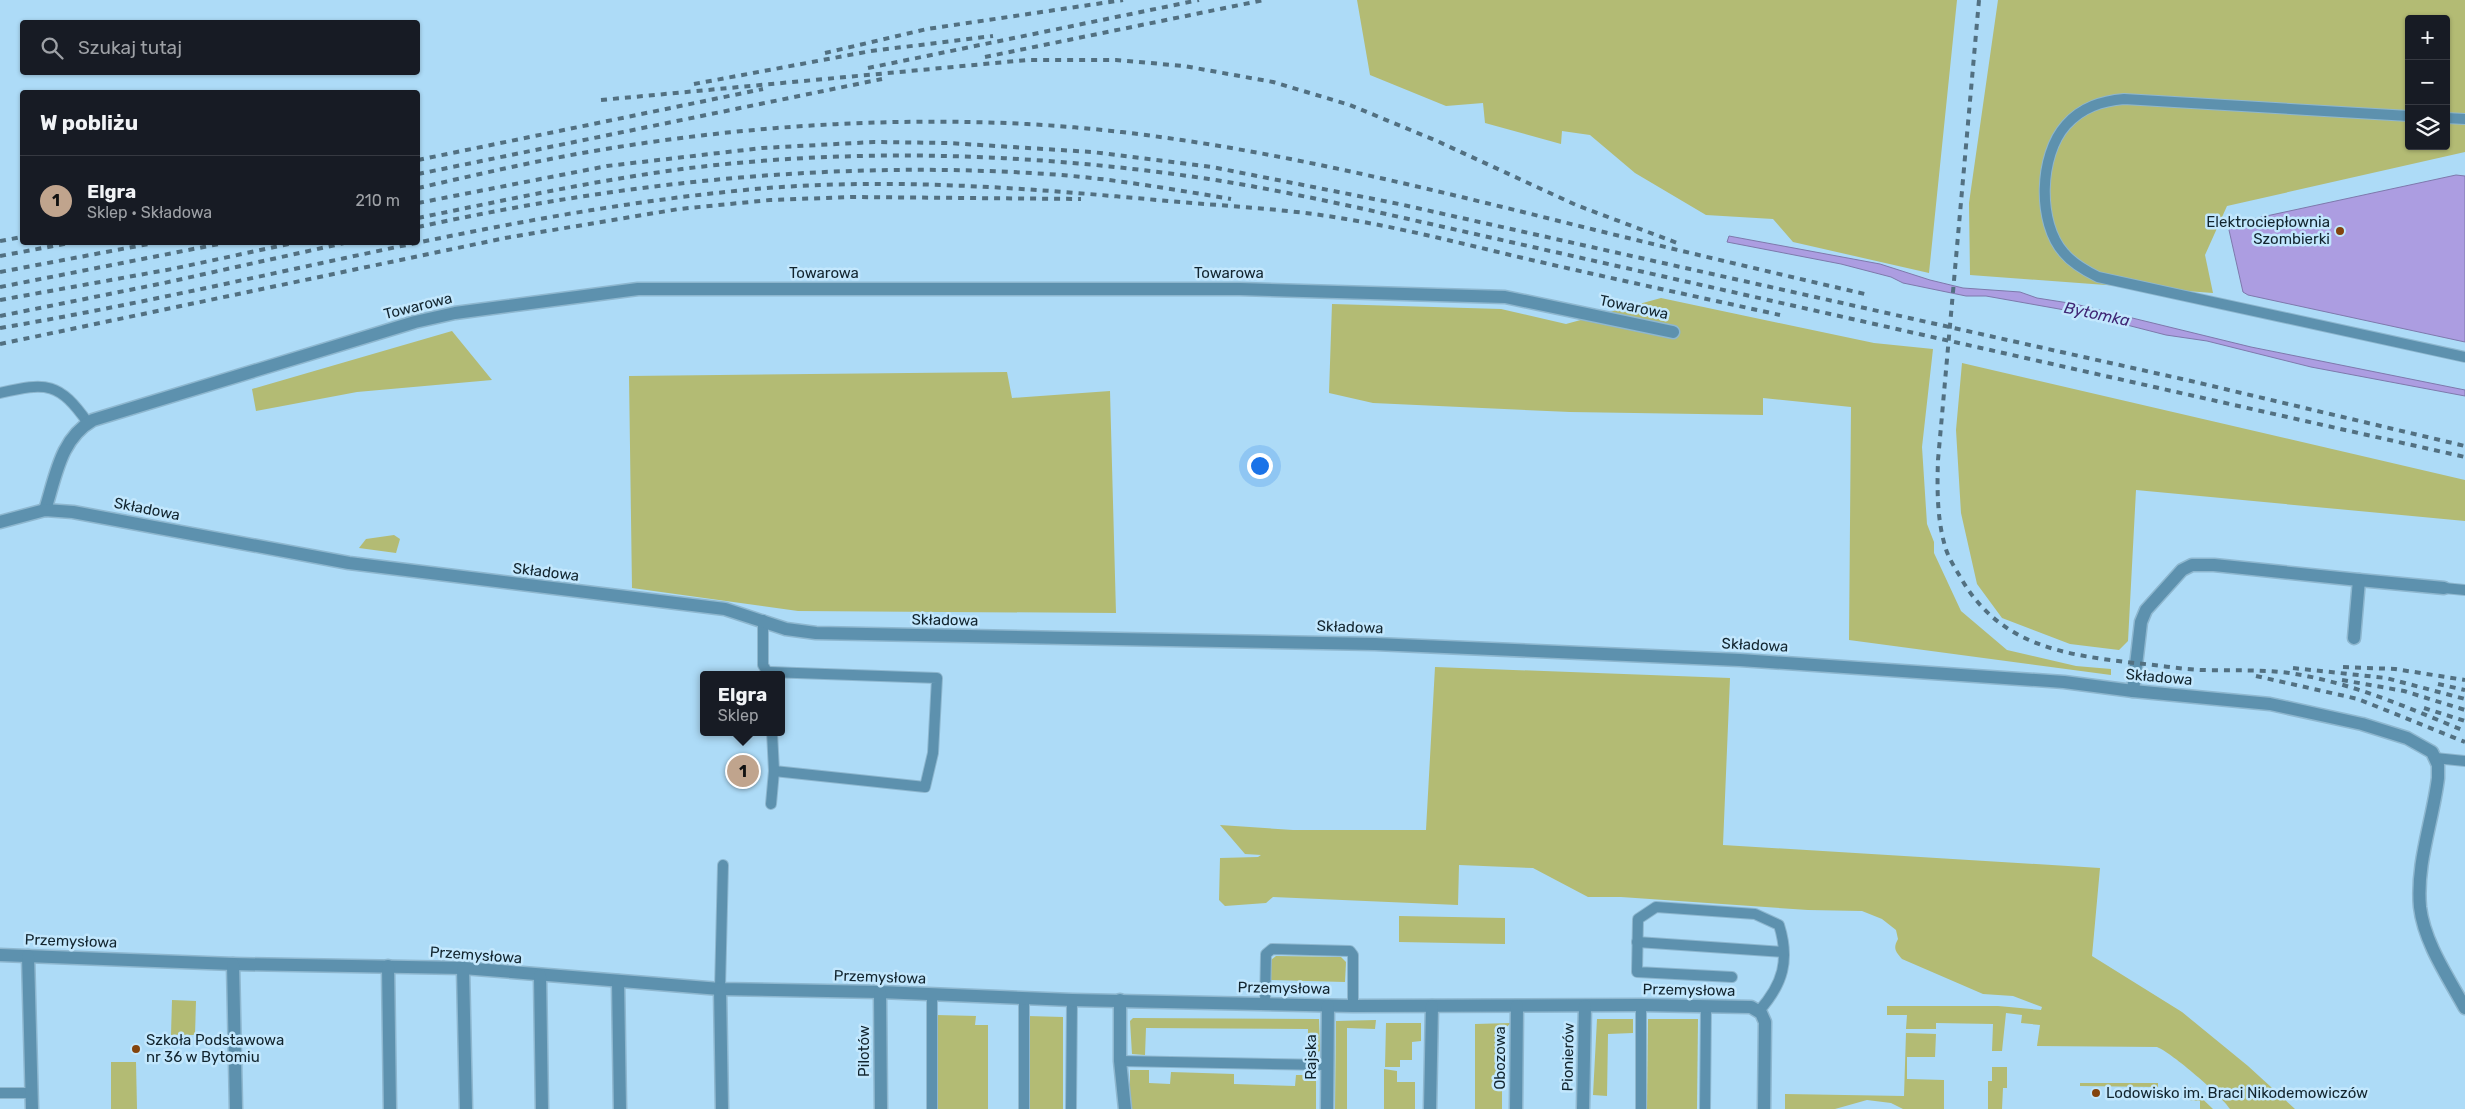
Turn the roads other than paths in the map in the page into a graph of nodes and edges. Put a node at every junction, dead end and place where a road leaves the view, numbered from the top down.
1 (2405, 116) edge
2 (2450, 118) edge
3 (2465, 119) edge
4 (1673, 332) dead end
5 (2465, 357) edge
6 (0, 393) edge
7 (88, 423) junction
8 (45, 510) junction
9 (0, 522) edge
10 (2359, 580) junction
11 (2444, 588) joint
12 (2465, 590) edge
13 (763, 620) junction
14 (2354, 638) dead end
15 (767, 671) edge
16 (785, 674) edge
17 (2133, 691) junction
18 (772, 736) edge
19 (2435, 758) junction
20 (2465, 760) edge
21 (774, 771) junction
22 (771, 804) dead end
23 (722, 864) dead end
24 (1637, 942) junction
25 (1783, 952) junction
26 (0, 956) edge
27 (28, 956) junction
28 (233, 964) junction
29 (388, 966) junction
30 (463, 968) junction
31 (540, 976) junction
32 (1732, 977) dead end
33 (618, 981) junction
34 (720, 989) junction
35 (880, 992) junction
36 (932, 994) junction
37 (1024, 999) junction
38 (1072, 1000) junction
39 (1120, 1000) junction
40 (1265, 1004) junction
41 (1641, 1005) junction
42 (1328, 1006) junction
43 (1353, 1006) junction
44 (1432, 1006) junction
45 (1517, 1006) junction
46 (1585, 1006) junction
47 (1706, 1006) junction
48 (2465, 1008) edge
49 (1759, 1010) junction
50 (1120, 1061) junction
51 (1327, 1065) junction
52 (0, 1093) edge
53 (31, 1093) junction
54 (32, 1109) edge
55 (236, 1109) edge
56 (390, 1109) edge
57 (466, 1109) edge
58 (542, 1109) edge
59 (620, 1109) edge
60 (722, 1109) edge
61 (881, 1109) edge
62 (932, 1109) edge
63 (1024, 1109) edge
64 (1071, 1109) edge
65 (1125, 1109) edge
66 (1327, 1109) edge
67 (1430, 1109) edge
68 (1516, 1109) edge
69 (1583, 1109) edge
70 (1641, 1109) edge
71 (1706, 1109) edge
72 (1764, 1109) edge

1 - 5 lane
2 - 3 lane
4 - 7 street, Towarowa
6 - 7 lane
7 - 8 street, Towarowa
8 - 9 street, Składowa
8 - 13 street, Składowa
10 - 11 street
10 - 14 street
10 - 17 street
11 - 12 lane
13 - 15 lane
13 - 17 street, Składowa
16 - 21 lane
17 - 19 street, Składowa
18 - 21 lane
19 - 20 lane
19 - 48 street
21 - 22 lane
23 - 34 lane
24 - 25 lane
24 - 25 lane
24 - 32 lane
25 - 49 lane
26 - 27 street, Przemysłowa
27 - 28 street, Przemysłowa
27 - 53 street
28 - 29 street, Przemysłowa
28 - 55 street
29 - 30 street, Przemysłowa
29 - 56 street
30 - 31 street, Przemysłowa
30 - 57 street
31 - 33 street, Przemysłowa
31 - 58 street
33 - 34 street, Przemysłowa
33 - 59 street
34 - 35 street, Przemysłowa
34 - 60 street
35 - 36 street, Przemysłowa
35 - 61 street, Pilotów
36 - 37 street, Przemysłowa
36 - 62 lane
37 - 38 street, Przemysłowa
37 - 63 lane
38 - 39 street, Przemysłowa
38 - 64 lane
39 - 40 street, Przemysłowa
39 - 50 street
40 - 42 street, Przemysłowa
40 - 43 lane
41 - 46 street, Przemysłowa
41 - 47 street, Przemysłowa
41 - 70 lane
42 - 43 street, Przemysłowa
42 - 51 street, Rajska
43 - 44 street, Przemysłowa
44 - 45 street, Przemysłowa
44 - 67 street
45 - 46 street, Przemysłowa
45 - 68 street, Obozowa
46 - 69 street, Pionierów
47 - 49 street, Przemysłowa
47 - 71 lane
49 - 72 street
50 - 51 lane
50 - 65 street
51 - 66 street, Rajska
52 - 53 lane
53 - 54 street

